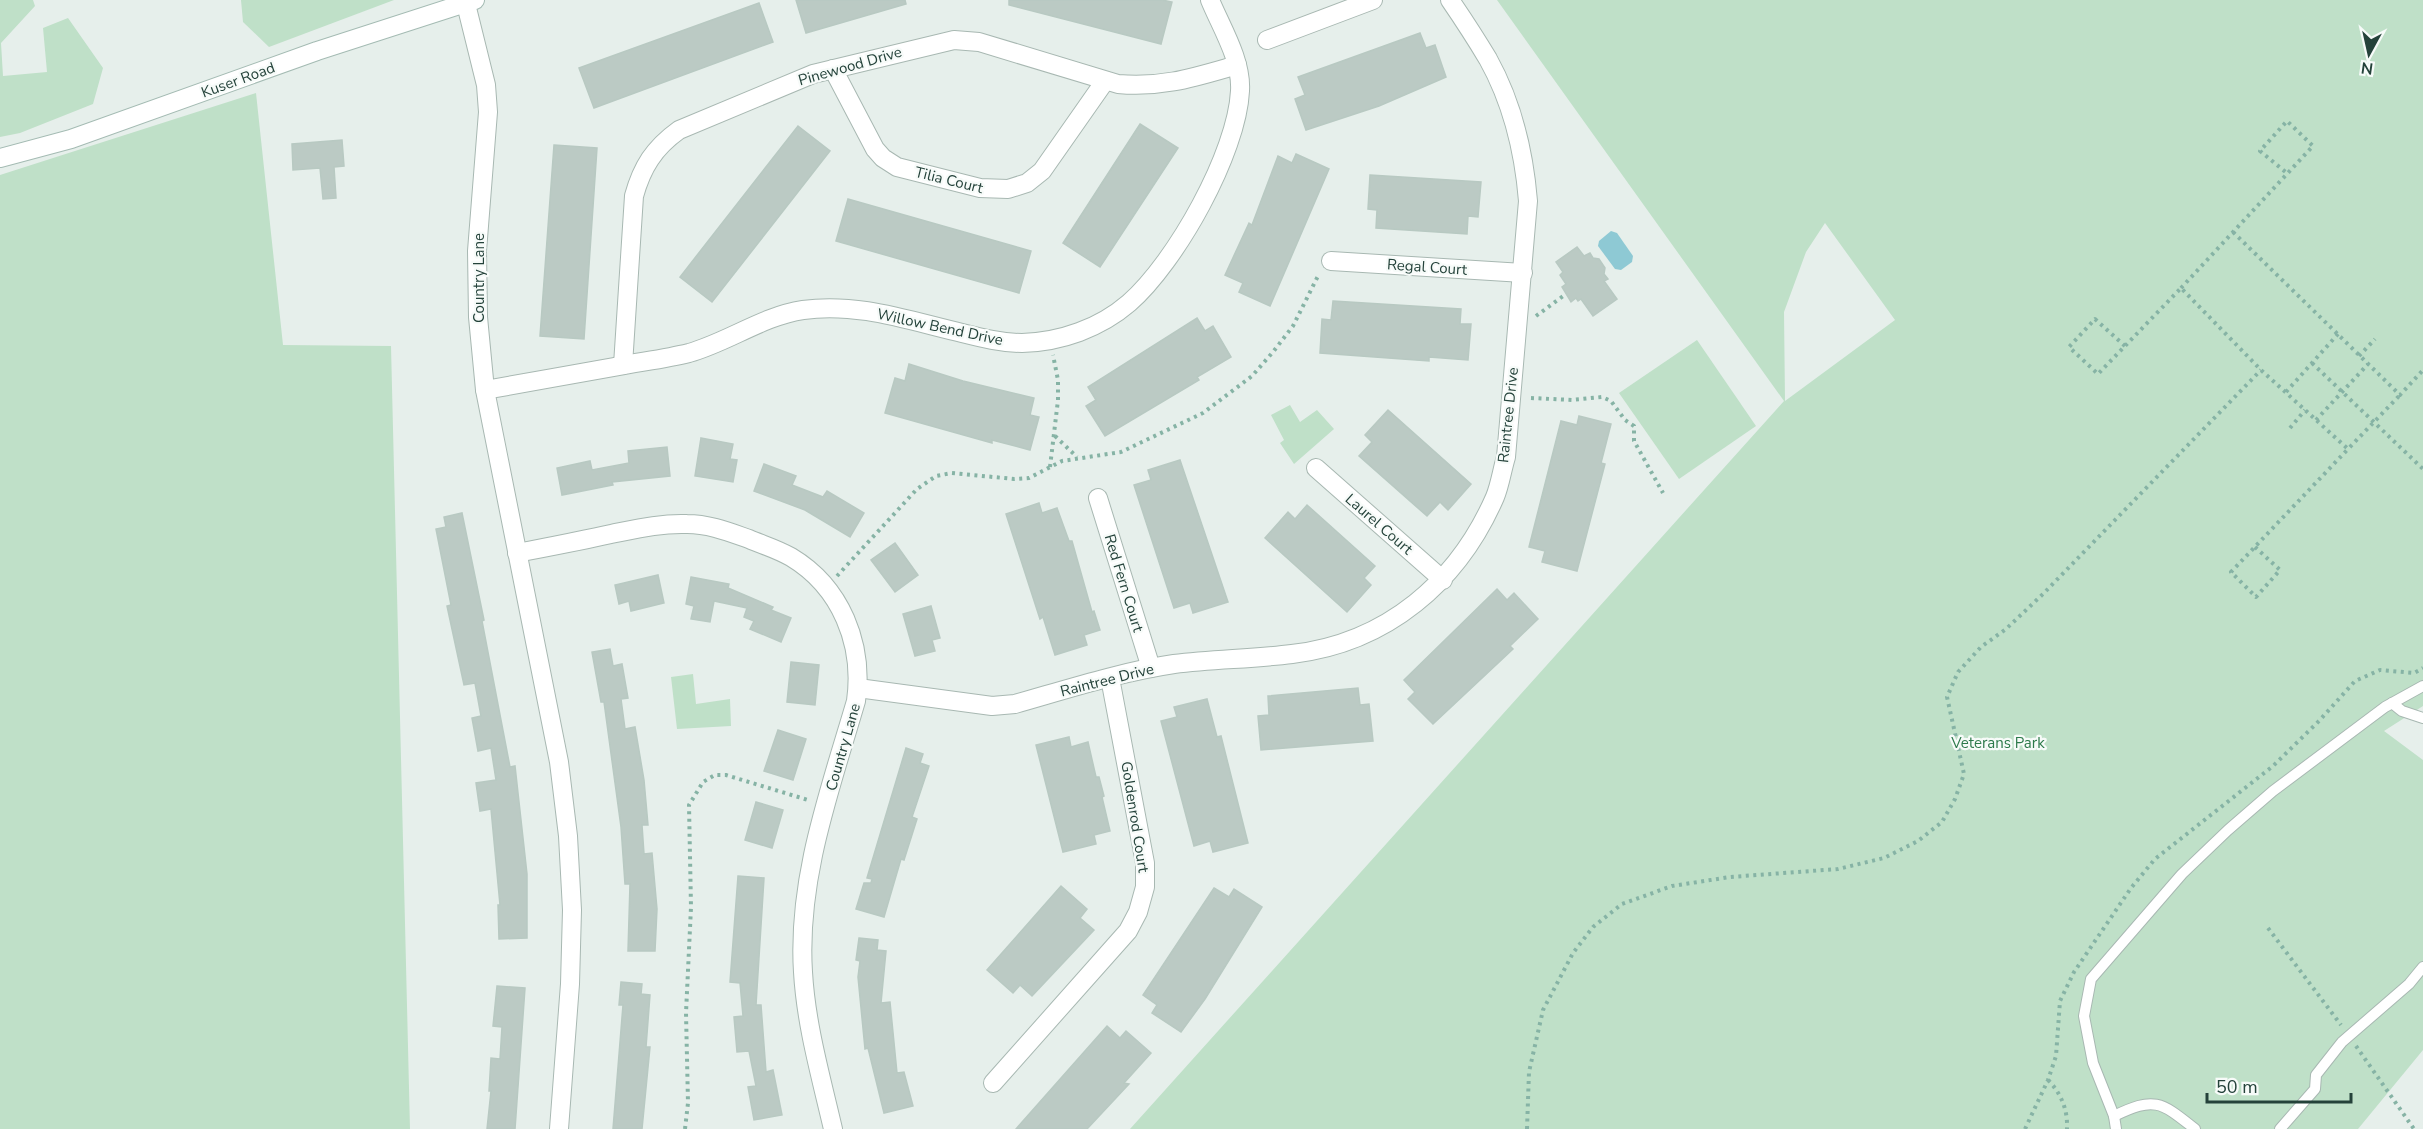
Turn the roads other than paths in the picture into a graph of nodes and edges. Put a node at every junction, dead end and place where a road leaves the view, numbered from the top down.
1 (1210, 0) edge
2 (1373, 0) edge
3 (1450, 0) edge
4 (469, 1) edge
5 (1267, 40) dead end
6 (1237, 65) junction
7 (833, 69) junction
8 (1105, 81) junction
9 (0, 158) edge
10 (1331, 261) road end
11 (1522, 273) junction
12 (623, 365) junction
13 (484, 390) junction
14 (1316, 468) dead end
15 (1098, 498) dead end
16 (517, 554) junction
17 (1443, 580) junction
18 (1151, 668) junction
19 (1110, 678) junction
20 (2423, 687) edge
21 (858, 688) junction
22 (2392, 703) junction
23 (2423, 718) edge
24 (2423, 967) edge
25 (993, 1083) dead end
26 (2114, 1116) junction
27 (559, 1129) edge
28 (833, 1129) edge
29 (2116, 1129) edge
30 (2195, 1129) edge
31 (2280, 1129) edge

1 - 6 street, Willow Bend Drive
2 - 5 street
3 - 11 street, Raintree Drive
4 - 9 street, Kuser Road
4 - 13 street, Country Lane
6 - 8 street, Pinewood Drive
6 - 12 street, Willow Bend Drive
7 - 8 street, Pinewood Drive
7 - 8 street, Tilia Court
7 - 12 street, Pinewood Drive
10 - 11 street, Regal Court
11 - 17 street, Raintree Drive
12 - 13 street, Willow Bend Drive
13 - 16 street, Country Lane
14 - 17 street, Laurel Court
15 - 18 street, Red Fern Court
16 - 21 street, Country Lane
16 - 27 street, Country Lane
17 - 18 street, Raintree Drive
18 - 19 street, Raintree Drive
19 - 21 street, Raintree Drive
19 - 25 street, Goldenrod Court
20 - 22 lane
21 - 28 street, Country Lane
22 - 23 lane
22 - 26 lane
24 - 31 lane
26 - 29 lane
26 - 30 lane

